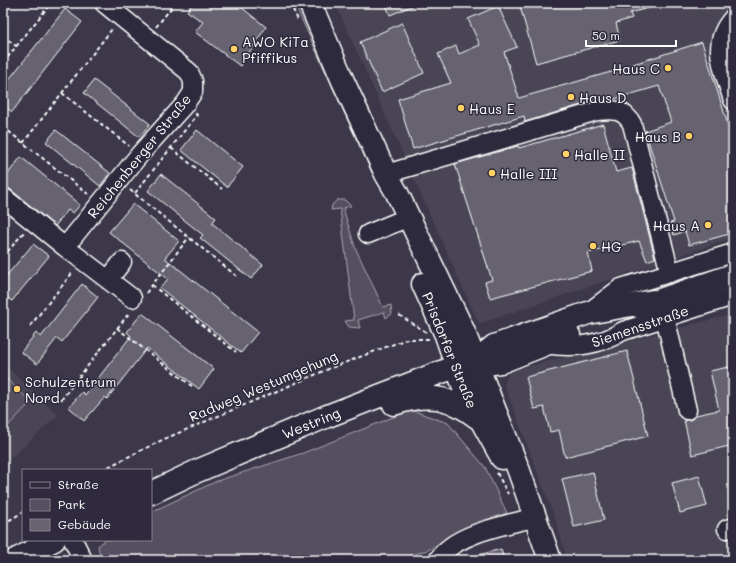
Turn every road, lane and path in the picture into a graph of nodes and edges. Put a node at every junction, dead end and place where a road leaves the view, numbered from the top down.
1 (51, 3) edge
2 (104, 3) edge
3 (175, 3) edge
4 (310, 3) edge
5 (121, 17) junction
6 (733, 18) edge
7 (3, 36) edge
8 (148, 38) junction
9 (16, 46) junction
10 (3, 63) edge
11 (62, 93) junction
12 (733, 100) edge
13 (185, 104) junction
14 (3, 127) edge
15 (23, 143) junction
16 (171, 148) junction
17 (140, 154) junction
18 (386, 174) junction
19 (118, 181) junction
20 (222, 189) dead end
21 (135, 193) junction
22 (3, 197) edge
23 (100, 204) junction
24 (403, 219) junction
25 (32, 221) junction
26 (368, 234) dead end
27 (189, 237) junction
28 (65, 247) junction
29 (733, 253) edge
30 (3, 257) edge
31 (83, 261) junction
32 (122, 262) dead end
33 (670, 273) junction
34 (733, 275) edge
35 (239, 278) dead end
36 (108, 280) junction
37 (152, 285) junction
38 (733, 296) edge
39 (135, 302) junction
40 (659, 309) junction
41 (588, 314) junction
42 (399, 315) dead end
43 (30, 326) dead end
44 (117, 328) junction
45 (431, 335) dead end
46 (437, 339) dead end
47 (546, 344) junction
48 (236, 352) dead end
49 (465, 364) junction
50 (193, 387) dead end
51 (61, 400) dead end
52 (687, 410) dead end
53 (325, 417) junction
54 (478, 418) junction
55 (104, 469) edge
56 (152, 493) edge
57 (22, 513) edge
58 (536, 518) junction
59 (3, 524) edge
60 (52, 541) edge
61 (74, 541) edge
62 (15, 560) edge
63 (83, 560) edge
64 (438, 560) edge
65 (550, 560) edge

1 - 9 path
2 - 5 street, Reichenberger Straße
3 - 8 path
4 - 18 main road, Prisdorfer Straße
5 - 8 street, Reichenberger Straße
5 - 11 path
6 - 12 street
7 - 9 path
8 - 13 street, Reichenberger Straße
9 - 10 path
11 - 15 path
11 - 17 path
13 - 16 path
13 - 17 street, Reichenberger Straße
14 - 15 path
15 - 23 path
16 - 20 path
16 - 21 path
17 - 19 street, Reichenberger Straße
18 - 24 main road, Prisdorfer Straße
18 - 33 street
19 - 21 path
19 - 23 street, Reichenberger Straße
21 - 27 path
22 - 25 street
23 - 28 street, Reichenberger Straße
24 - 26 street
24 - 49 main road, Prisdorfer Straße
25 - 28 street
25 - 30 path
27 - 35 path
27 - 37 path
28 - 31 street
29 - 33 street, Siemensstraße
31 - 36 street
31 - 43 path
32 - 36 street
33 - 41 street, Siemensstraße
34 - 40 main road, Westring
36 - 39 street
37 - 39 path
37 - 48 path
38 - 40 street, Siemensstraße
39 - 44 path
40 - 41 main road, Westring
40 - 47 main road, Westring
40 - 47 street, Siemensstraße
40 - 52 street
41 - 49 main road, Westring
42 - 45 path
44 - 50 path
44 - 51 path
46 - 55 path, Radweg Westumgehung
47 - 49 main road, Westring
49 - 53 main road, Westring
49 - 54 main road, Prisdorfer Straße
49 - 58 main road, Prisdorfer Straße
53 - 54 main road
53 - 56 main road, Westring
54 - 58 main road, Prisdorfer Straße
57 - 59 path
58 - 64 street
58 - 65 main road, Prisdorfer Straße
60 - 62 main road
61 - 63 street

